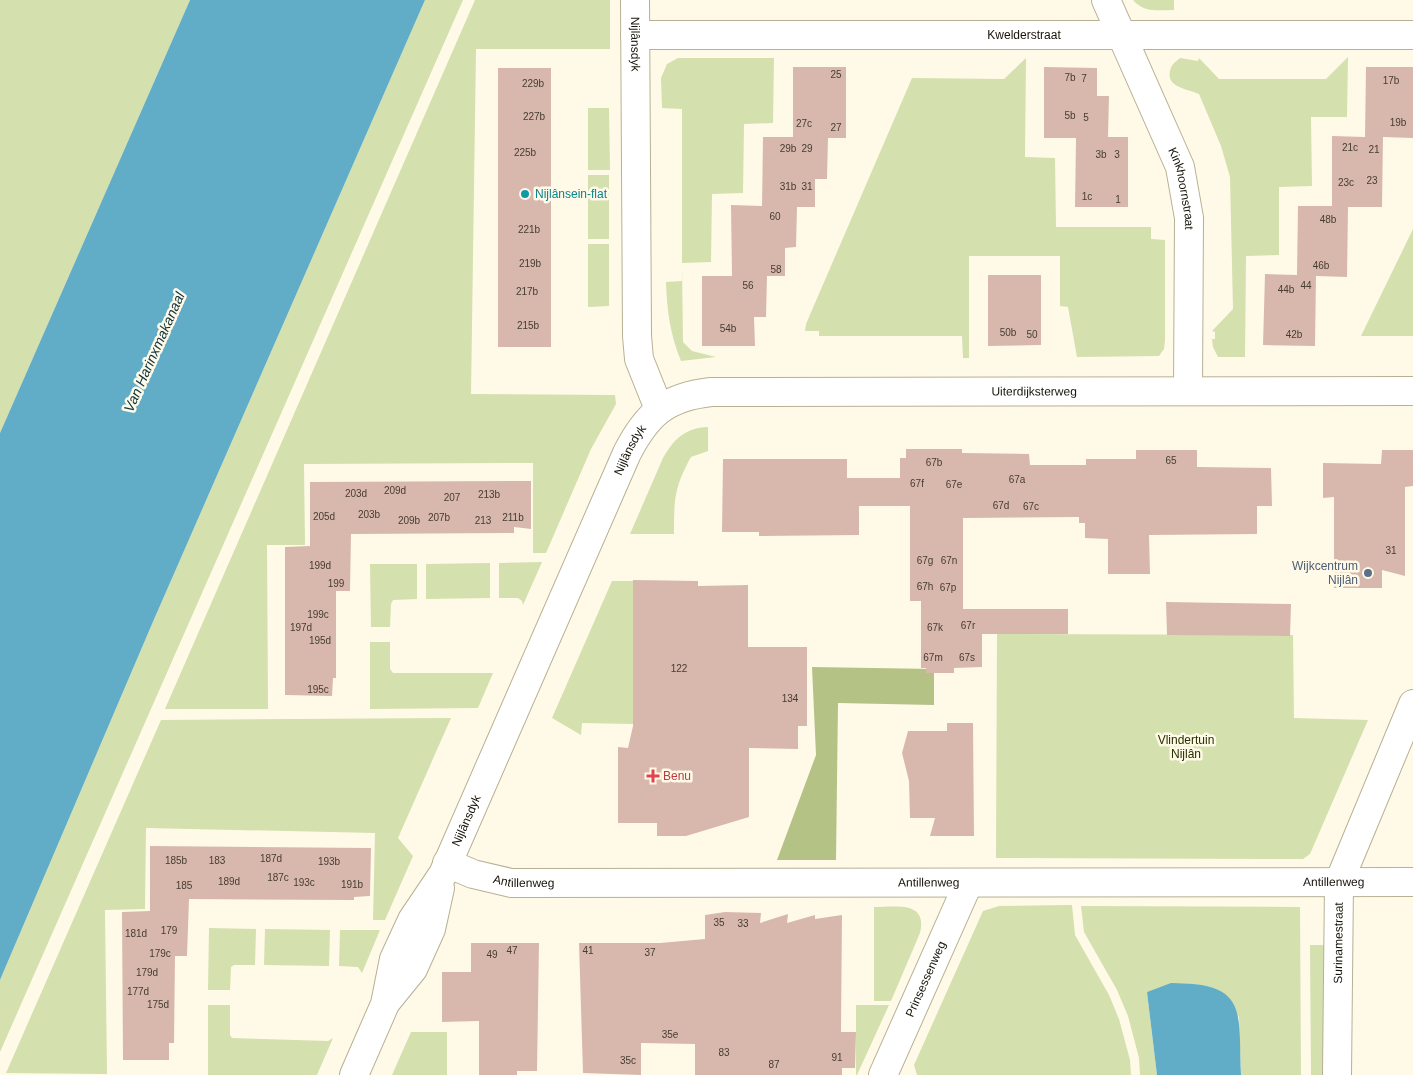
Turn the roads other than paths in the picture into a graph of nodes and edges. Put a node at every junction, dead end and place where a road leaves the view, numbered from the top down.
1 (635, 0) edge
2 (1106, 0) edge
3 (1122, 34) junction
4 (1413, 34) edge
5 (635, 35) junction
6 (1188, 391) junction
7 (1413, 391) edge
8 (659, 409) junction
9 (1413, 704) edge
10 (445, 868) junction
11 (1339, 882) junction
12 (1413, 882) edge
13 (968, 884) junction
14 (354, 1075) edge
15 (883, 1075) edge
16 (1337, 1075) edge

1 - 5 street, Nijlânsdyk
2 - 3 street, Kinkhoornstraat
3 - 4 street, Kwelderstraat
3 - 5 street, Kwelderstraat
3 - 6 street, Kinkhoornstraat
5 - 8 street, Nijlânsdyk
6 - 7 street, Uiterdijksterweg
6 - 8 street, Uiterdijksterweg
8 - 10 street, Nijlânsdyk
9 - 11 street, Surinamestraat
10 - 13 street, Antillenweg
10 - 14 street, Nijlânsdyk
11 - 12 street, Antillenweg
11 - 13 street, Antillenweg
11 - 16 street, Surinamestraat
13 - 15 street, Prinsessenweg

